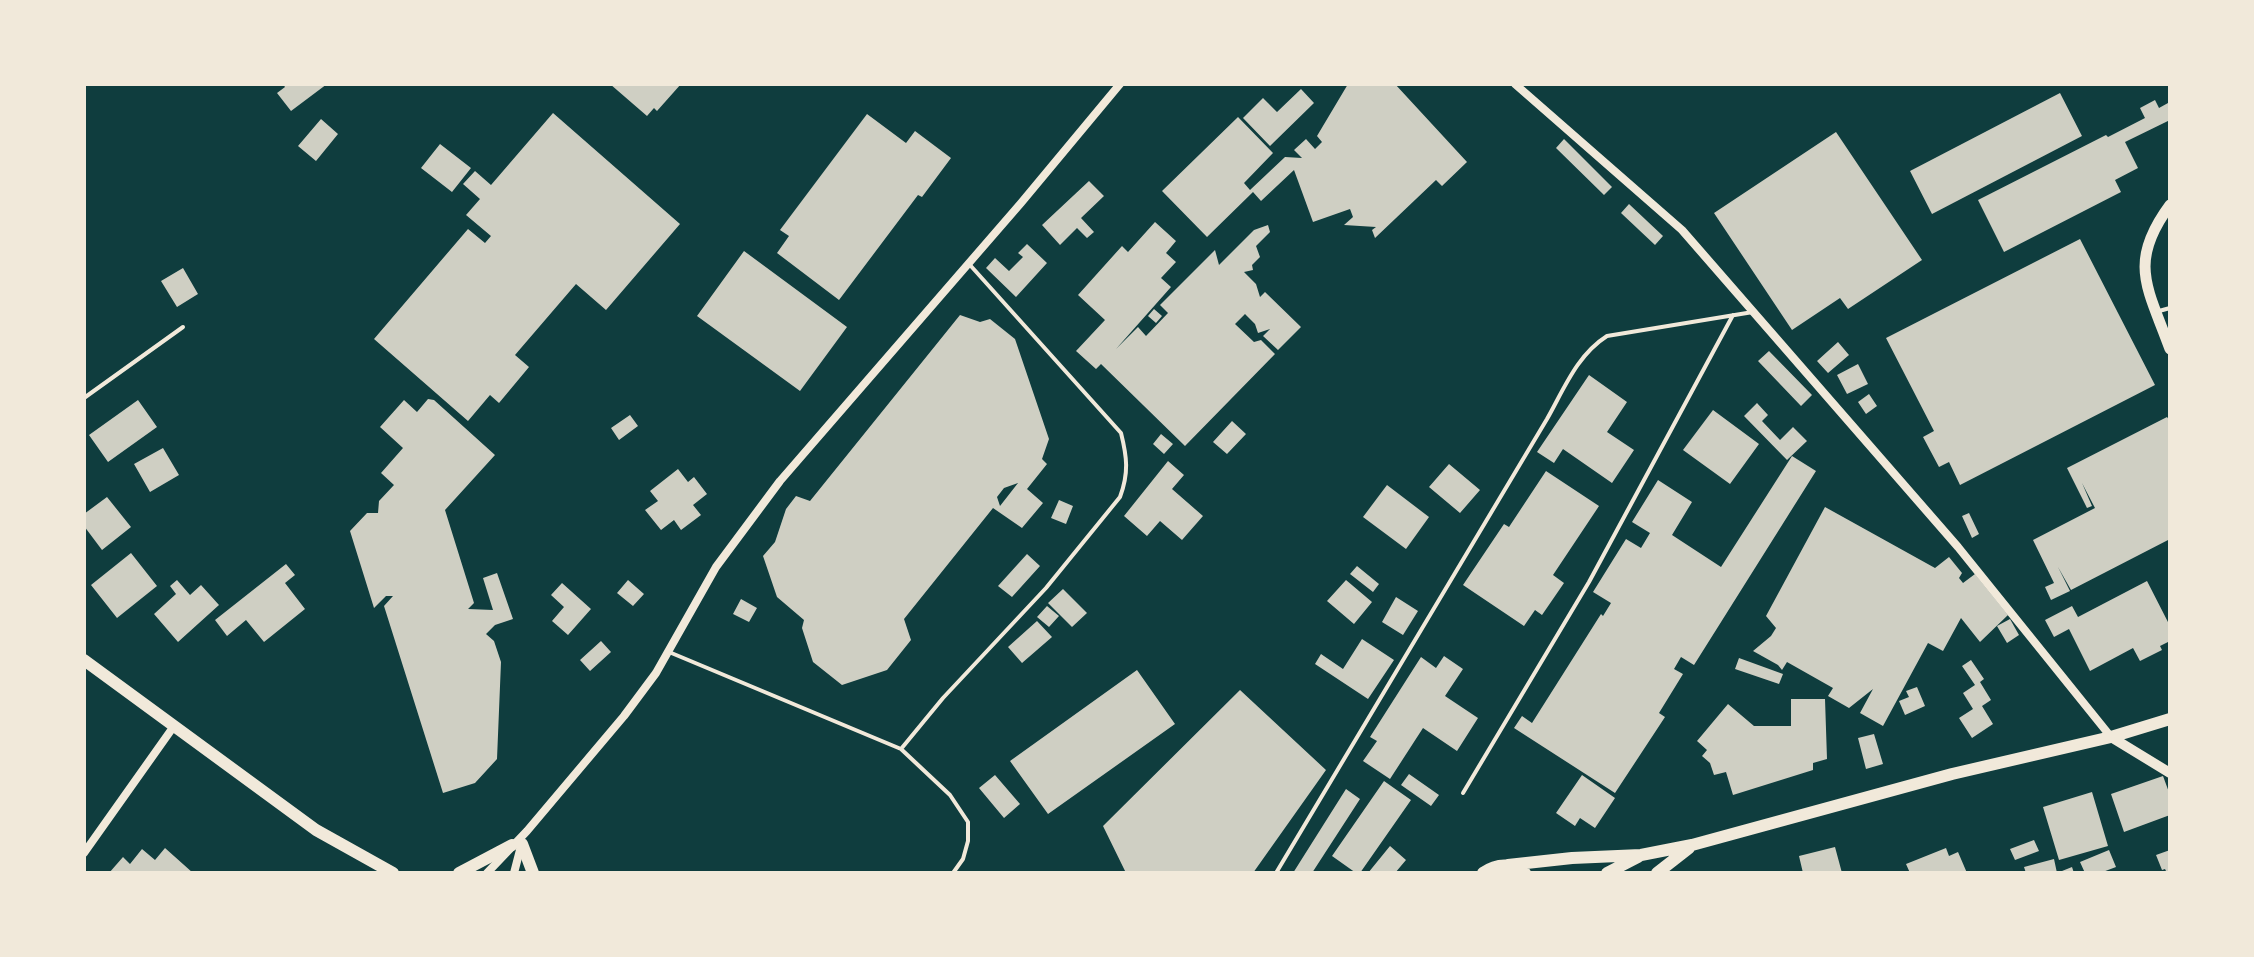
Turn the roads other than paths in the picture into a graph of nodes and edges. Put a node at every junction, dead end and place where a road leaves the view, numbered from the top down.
1 (1120, 84) edge
2 (1515, 84) edge
3 (2170, 205) edge
4 (969, 263) junction
5 (2170, 308) edge
6 (1753, 312) junction
7 (2157, 312) junction
8 (1733, 315) junction
9 (183, 327) dead end
10 (2170, 349) edge
11 (84, 398) edge
12 (668, 652) junction
13 (84, 660) edge
14 (2170, 719) edge
15 (174, 726) junction
16 (2111, 737) junction
17 (901, 749) junction
18 (2170, 773) edge
19 (1463, 793) dead end
20 (517, 844) junction
21 (1692, 845) junction
22 (84, 853) edge
23 (1641, 855) junction
24 (1508, 865) junction
25 (393, 873) edge
26 (459, 873) edge
27 (487, 873) edge
28 (514, 873) edge
29 (533, 873) edge
30 (953, 873) edge
31 (1276, 873) edge
32 (1483, 873) edge
33 (1525, 873) edge
34 (1607, 873) edge
35 (1657, 873) edge

1 - 4 street
2 - 6 street
3 - 7 main road
4 - 12 street
4 - 17 lane
5 - 7 lane
6 - 8 lane
6 - 16 street
7 - 10 main road
8 - 19 lane
8 - 31 lane
9 - 11 lane
12 - 17 lane
12 - 20 street
13 - 15 main road
14 - 16 main road
15 - 22 street
15 - 25 main road
16 - 18 street
16 - 21 main road
17 - 30 lane
20 - 26 main road
20 - 27 street
20 - 28 street
20 - 29 main road
21 - 23 main road
21 - 35 main road
23 - 24 main road
23 - 34 main road
24 - 32 main road
24 - 33 main road

